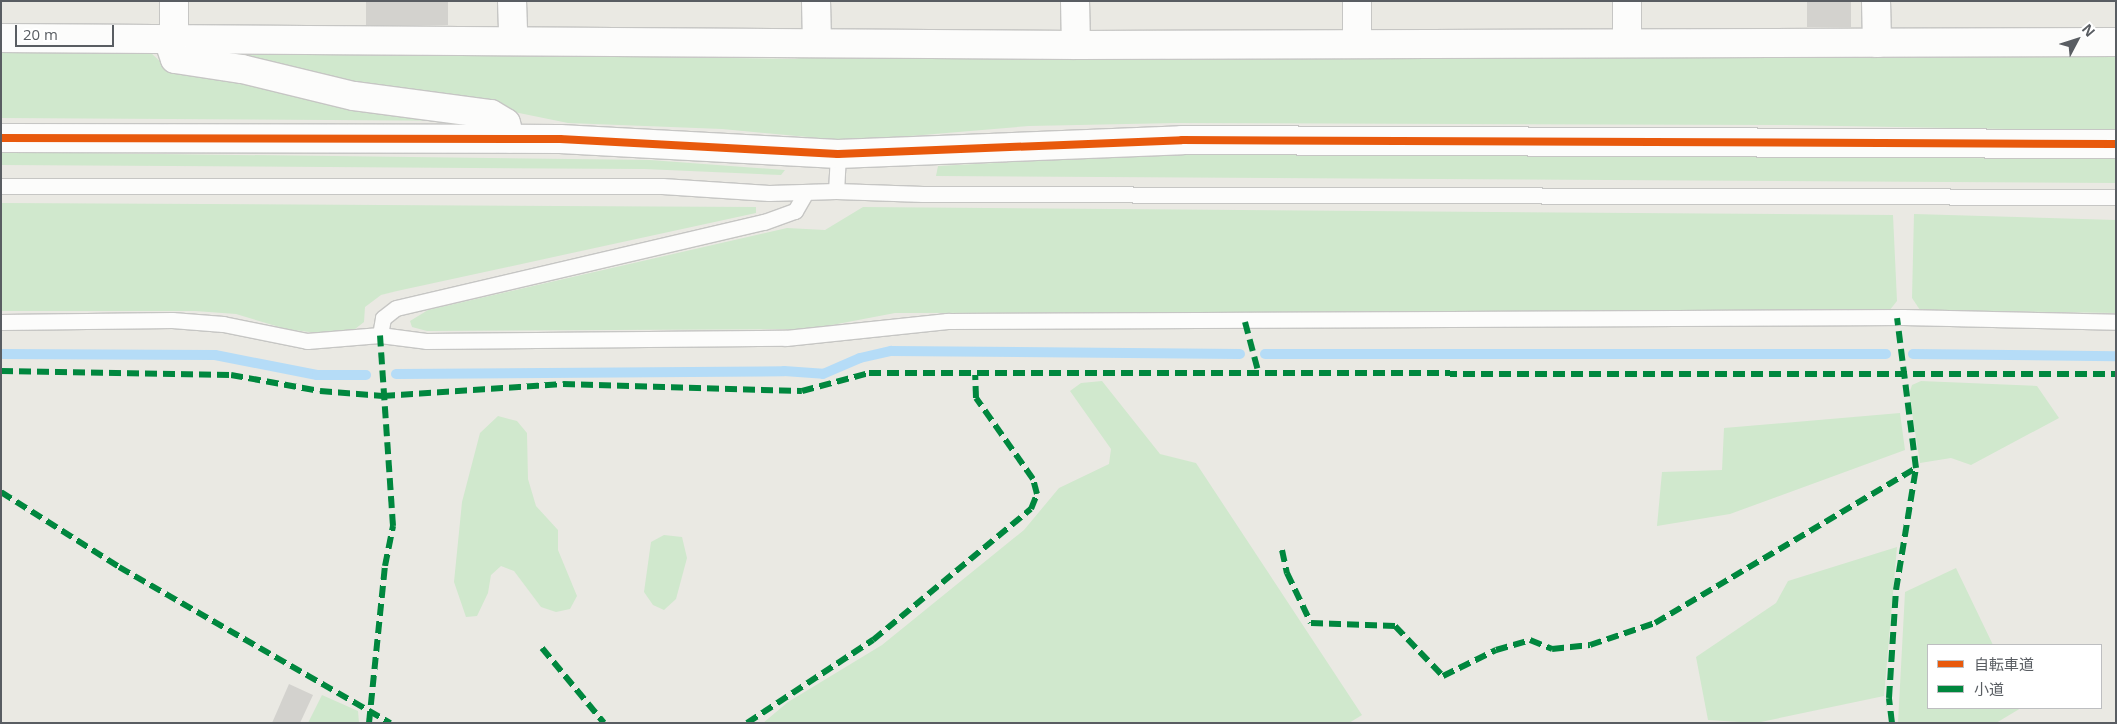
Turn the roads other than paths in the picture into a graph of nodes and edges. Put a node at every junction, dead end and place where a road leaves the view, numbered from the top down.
1 (174, 1) edge
2 (512, 1) edge
3 (816, 1) edge
4 (1075, 1) edge
5 (1357, 1) edge
6 (1627, 1) edge
7 (1876, 1) edge
8 (1, 38) edge
9 (171, 39) junction
10 (513, 39) junction
11 (817, 42) junction
12 (1877, 42) junction
13 (2116, 42) edge
14 (1627, 43) junction
15 (1076, 44) junction
16 (1357, 44) junction
17 (1, 138) edge
18 (510, 139) junction
19 (2116, 144) edge
20 (838, 154) junction
21 (1, 186) edge
22 (836, 191) junction
23 (806, 192) junction
24 (2116, 197) edge
25 (1, 322) edge
26 (2116, 322) edge
27 (380, 335) junction

1 - 9 street
2 - 10 street
3 - 11 street
4 - 15 street
5 - 16 street
6 - 14 street
7 - 12 street
8 - 9 street
9 - 10 street
9 - 18 street
10 - 11 street
11 - 15 street
12 - 13 street
12 - 14 street
14 - 16 street
15 - 16 street
17 - 18 street
18 - 20 street
19 - 20 street
20 - 22 lane
21 - 23 lane
22 - 23 lane
22 - 24 lane
23 - 27 lane
25 - 27 lane
26 - 27 lane

